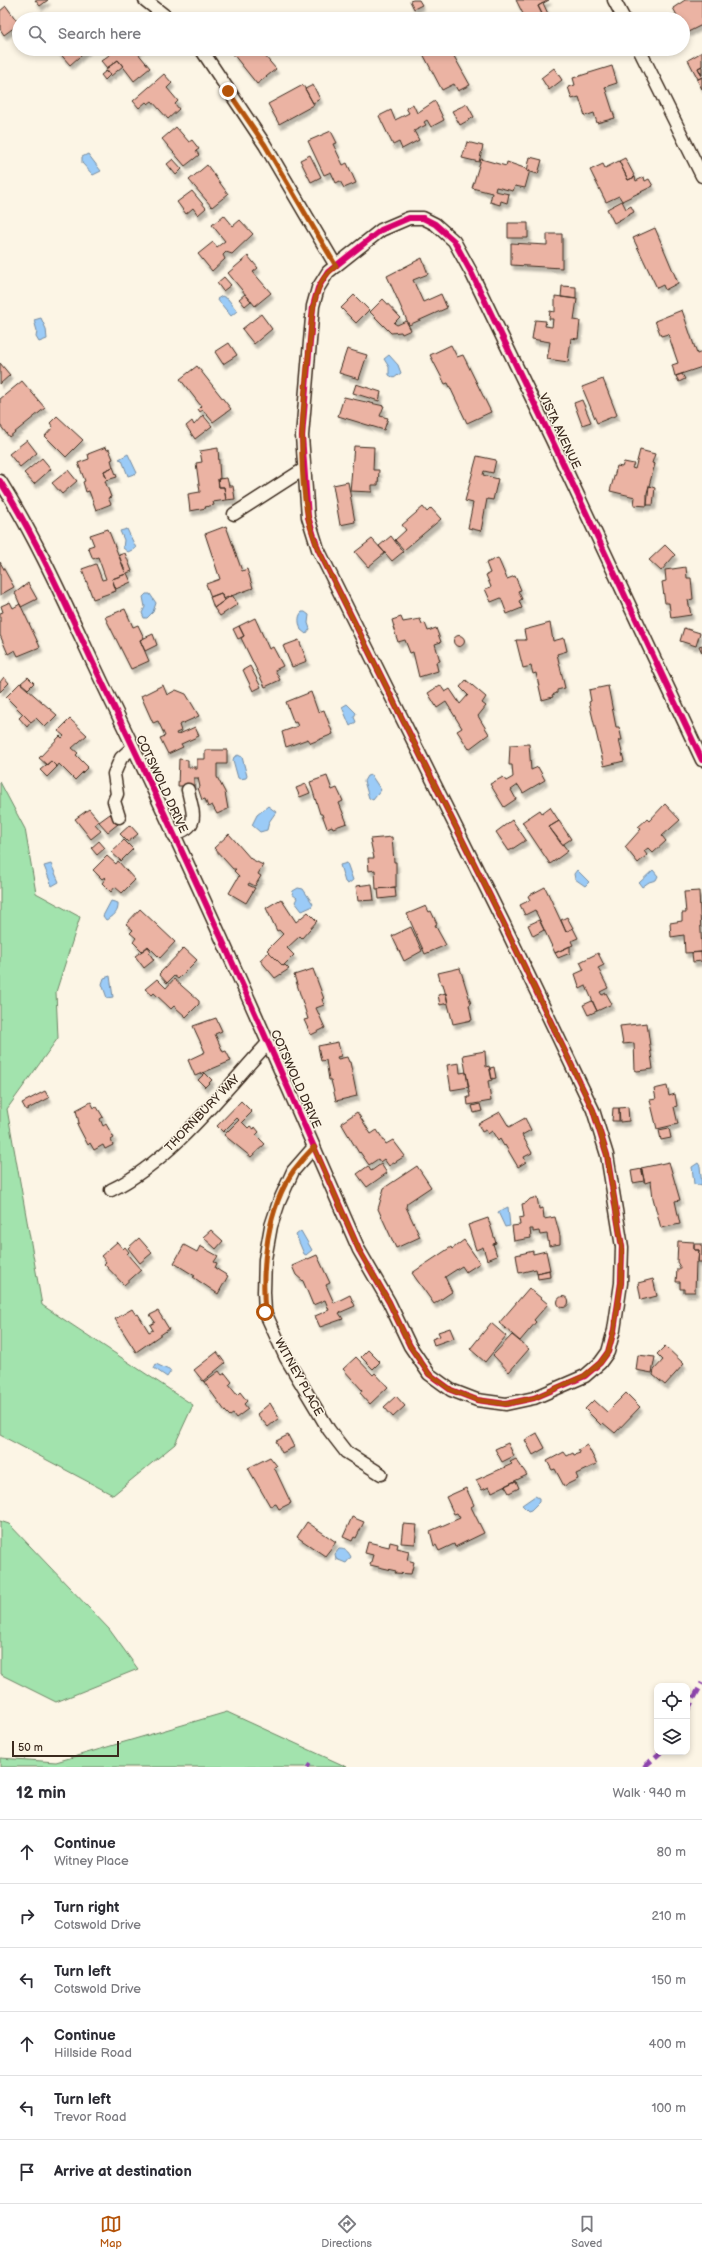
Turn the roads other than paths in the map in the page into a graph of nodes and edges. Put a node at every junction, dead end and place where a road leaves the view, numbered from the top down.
1 (145, 0) edge
2 (614, 0) edge
3 (160, 12) edge
4 (620, 12) edge
5 (206, 56) edge
6 (642, 56) edge
7 (702, 176) edge
8 (336, 266) junction
9 (304, 469) junction
10 (0, 481) edge
11 (234, 514) dead end
12 (133, 747) junction
13 (702, 760) edge
14 (188, 790) dead end
15 (119, 817) dead end
16 (173, 834) junction
17 (268, 1043) junction
18 (314, 1147) junction
19 (110, 1190) dead end
20 (381, 1474) dead end

1 - 3 street
2 - 4 street
5 - 8 street
6 - 7 street
8 - 9 street, VISTA AVENUE
8 - 13 street, VISTA AVENUE
9 - 11 street
9 - 18 street, COTSWOLD DRIVE
10 - 12 street, COTSWOLD DRIVE
12 - 15 street
12 - 16 street, COTSWOLD DRIVE
14 - 16 street
16 - 17 street, COTSWOLD DRIVE
17 - 18 street, COTSWOLD DRIVE
17 - 19 street, THORNBURY WAY
18 - 20 street, WITNEY PLACE

